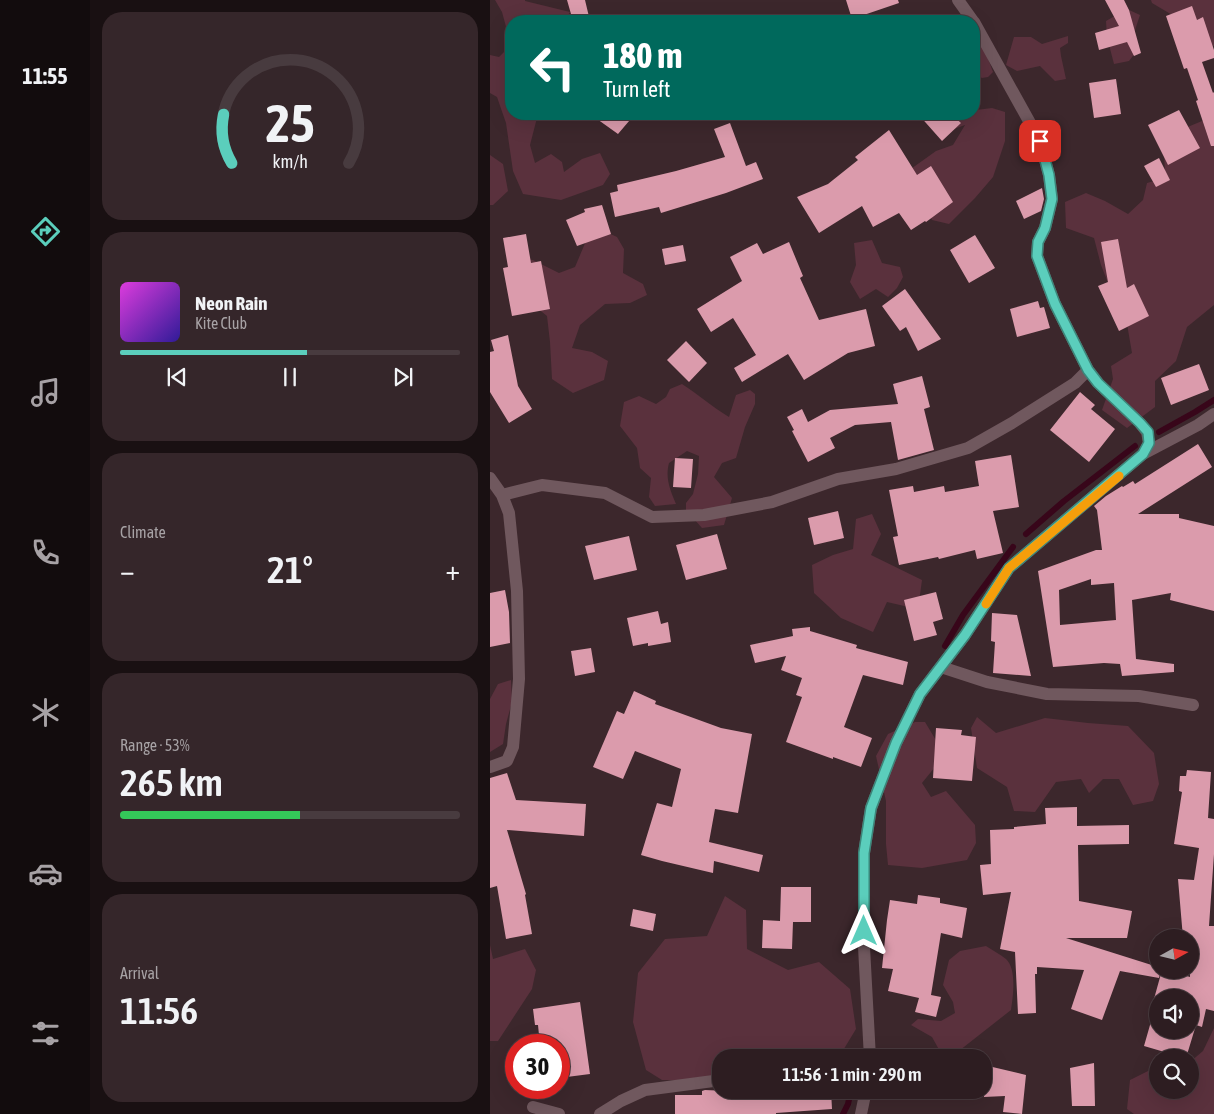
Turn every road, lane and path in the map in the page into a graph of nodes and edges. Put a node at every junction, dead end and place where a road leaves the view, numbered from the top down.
1 (965, 3) edge
2 (970, 15) edge
3 (980, 34) edge
4 (1088, 370) junction
5 (1214, 414) edge
6 (1143, 454) junction
7 (490, 478) edge
8 (502, 495) junction
9 (941, 667) junction
10 (1193, 705) dead end
11 (490, 767) edge
12 (870, 1049) edge
13 (712, 1081) edge
14 (864, 1099) edge
15 (533, 1107) dead end
16 (560, 1114) edge
17 (600, 1114) edge
18 (861, 1114) edge

1 - 2 street
3 - 4 street
4 - 6 street
4 - 8 street
5 - 6 street
6 - 9 street
7 - 8 street
8 - 11 street
9 - 10 street
9 - 12 street
13 - 17 street
14 - 18 street
15 - 16 street

